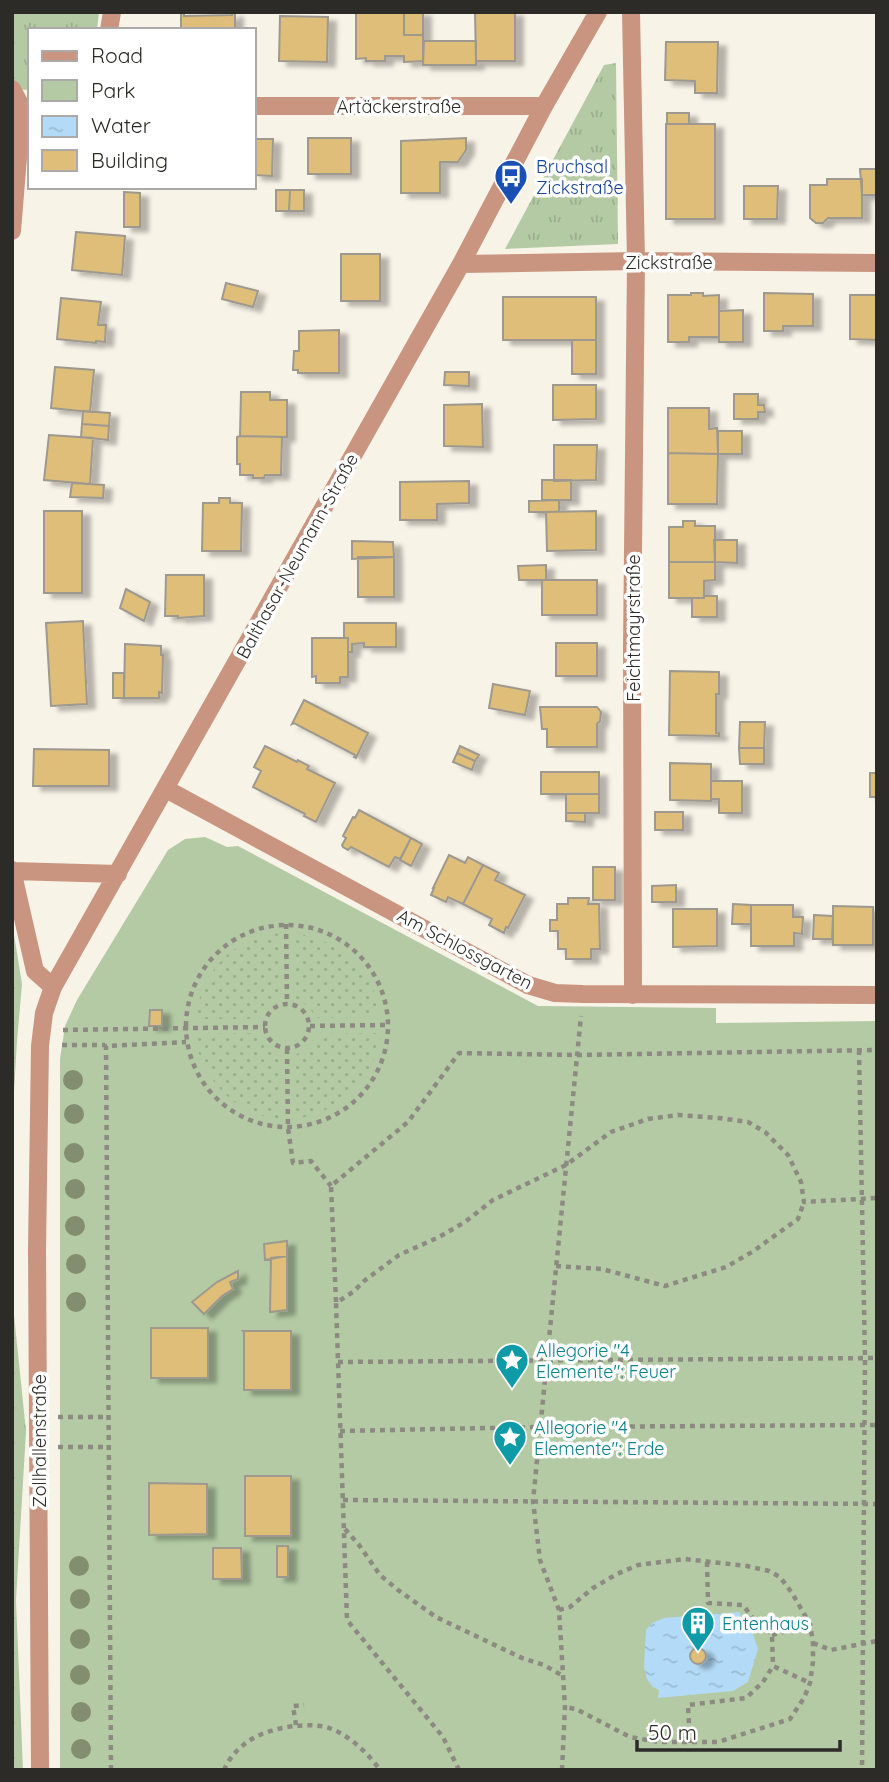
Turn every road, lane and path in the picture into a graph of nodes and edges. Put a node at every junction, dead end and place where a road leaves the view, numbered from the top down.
1 (598, 12) edge
2 (631, 12) edge
3 (12, 89) edge
4 (256, 106) edge
5 (544, 106) junction
6 (26, 108) edge
7 (12, 231) edge
8 (636, 261) junction
9 (877, 263) edge
10 (461, 264) junction
11 (166, 789) junction
12 (12, 870) edge
13 (118, 874) junction
14 (286, 924) junction
15 (53, 987) junction
16 (583, 994) junction
17 (633, 995) junction
18 (877, 995) edge
19 (287, 1004) junction
20 (389, 1025) junction
21 (310, 1026) junction
22 (265, 1027) junction
23 (185, 1028) junction
24 (41, 1038) junction
25 (186, 1042) junction
26 (106, 1045) junction
27 (287, 1049) junction
28 (859, 1050) junction
29 (877, 1050) edge
30 (577, 1055) junction
31 (40, 1111) joint
32 (288, 1128) junction
33 (566, 1165) junction
34 (331, 1186) junction
35 (877, 1198) edge
36 (862, 1199) junction
37 (804, 1202) junction
38 (556, 1266) junction
39 (336, 1303) junction
40 (864, 1358) junction
41 (877, 1358) edge
42 (547, 1361) junction
43 (338, 1363) junction
44 (39, 1416) junction
45 (108, 1417) junction
46 (864, 1425) junction
47 (877, 1425) edge
48 (541, 1427) junction
49 (340, 1431) junction
50 (39, 1447) junction
51 (108, 1447) junction
52 (343, 1500) junction
53 (533, 1501) junction
54 (863, 1503) junction
55 (877, 1504) edge
56 (344, 1528) junction
57 (707, 1562) junction
58 (559, 1610) junction
59 (810, 1624) junction
60 (772, 1635) junction
61 (877, 1640) edge
62 (813, 1643) junction
63 (863, 1643) junction
64 (773, 1666) junction
65 (563, 1677) junction
66 (810, 1682) junction
67 (304, 1705) dead end
68 (565, 1707) junction
69 (296, 1726) junction
70 (690, 1743) junction
71 (40, 1770) edge
72 (111, 1770) edge
73 (224, 1770) edge
74 (380, 1770) edge
75 (460, 1770) edge
76 (562, 1770) edge
77 (862, 1770) edge

1 - 5 street, Balthasar-Neumann-Straße
2 - 8 street
3 - 6 street
4 - 5 street, Artäckerstraße
5 - 10 street, Balthasar-Neumann-Straße
6 - 7 street
8 - 9 street, Zickstraße
8 - 10 street, Zickstraße
8 - 17 street, Feichtmayrstraße
10 - 11 street, Balthasar-Neumann-Straße
11 - 13 street, Balthasar-Neumann-Straße
11 - 16 street, Am Schlossgarten
12 - 13 street
12 - 15 street
13 - 15 street, Balthasar-Neumann-Straße
14 - 19 path
14 - 20 path
14 - 23 path
15 - 24 street, Balthasar-Neumann-Straße
16 - 17 street, Am Schlossgarten
16 - 30 path
17 - 18 street, Am Schlossgarten
19 - 21 path
19 - 22 path
20 - 21 path
20 - 32 path
21 - 27 path
22 - 23 path
22 - 27 path
23 - 24 path
23 - 25 path
24 - 26 path
24 - 31 street, Balthasar-Neumann-Straße
25 - 26 path
25 - 32 path
26 - 45 path
27 - 32 path
28 - 29 path
28 - 30 path
28 - 36 path
30 - 33 path
30 - 34 path
31 - 44 street, Zollhallenstraße
32 - 34 path
33 - 37 path
33 - 38 path
33 - 39 path
34 - 39 path
35 - 36 path
36 - 37 path
36 - 40 path
37 - 38 path
38 - 42 path
39 - 43 path
40 - 41 path
40 - 42 path
40 - 46 path
42 - 43 path
42 - 48 path
43 - 49 path
44 - 45 path
44 - 50 street, Zollhallenstraße
45 - 51 path
46 - 47 path
46 - 48 path
46 - 54 path
48 - 49 path
48 - 53 path
49 - 52 path
50 - 51 path
50 - 71 street, Zollhallenstraße
51 - 72 path
52 - 53 path
52 - 56 path
53 - 54 path
53 - 58 path
54 - 55 path
54 - 63 path
56 - 65 path
56 - 75 path
57 - 58 path
57 - 59 path
57 - 60 path
58 - 65 path
59 - 60 path
59 - 62 path
60 - 64 path
61 - 63 path
62 - 63 path
62 - 66 path
63 - 77 path
64 - 66 path
64 - 70 path
65 - 68 path
66 - 70 path
67 - 69 path
68 - 70 path
68 - 76 path
69 - 73 path
69 - 74 path

